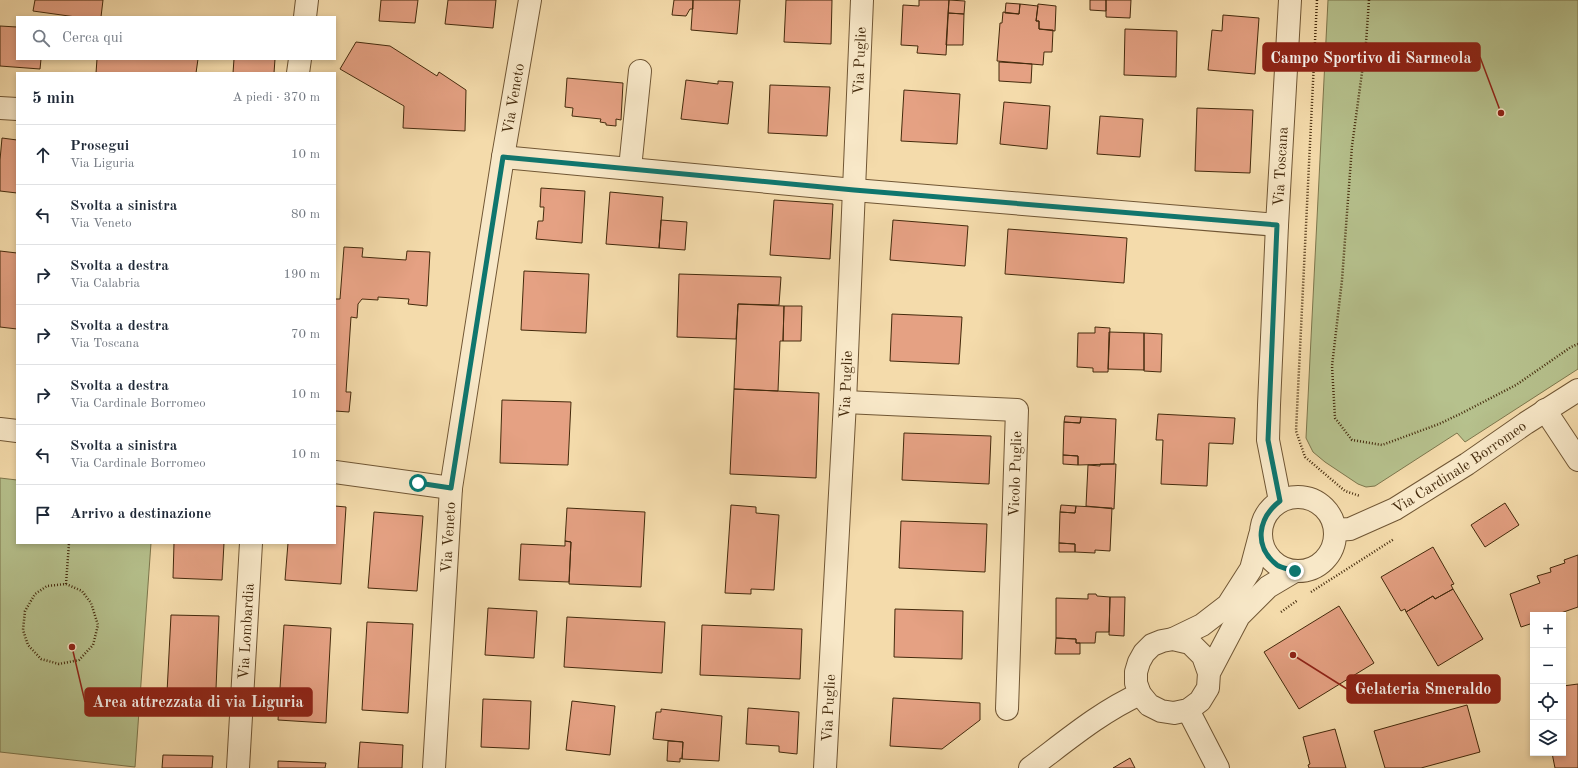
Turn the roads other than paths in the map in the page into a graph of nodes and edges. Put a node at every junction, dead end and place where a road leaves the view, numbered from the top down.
1 (307, 0) edge
2 (530, 0) edge
3 (862, 0) edge
4 (1290, 0) edge
5 (305, 16) edge
6 (300, 60) edge
7 (640, 71) dead end
8 (298, 72) edge
9 (0, 108) edge
10 (16, 109) edge
11 (503, 157) junction
12 (630, 168) junction
13 (854, 190) junction
14 (1277, 225) junction
15 (1578, 390) edge
16 (845, 402) junction
17 (1545, 410) junction
18 (0, 429) edge
19 (16, 431) edge
20 (1578, 460) edge
21 (336, 472) edge
22 (451, 488) junction
23 (1280, 501) junction
24 (1335, 530) junction
25 (1260, 535) junction
26 (251, 544) edge
27 (1295, 571) junction
28 (1173, 639) junction
29 (1209, 673) junction
30 (1140, 694) junction
31 (1007, 709) dead end
32 (1188, 710) junction
33 (238, 768) edge
34 (434, 768) edge
35 (825, 768) edge
36 (1030, 768) edge
37 (1218, 768) edge

1 - 5 street
2 - 11 street, Via Veneto
3 - 13 street, Via Puglie
4 - 14 street, Via Toscana
6 - 8 street
7 - 12 street
9 - 10 street
11 - 12 street
11 - 22 street, Via Veneto
12 - 13 street
13 - 14 street
13 - 16 street, Via Puglie
14 - 23 street, Via Toscana
15 - 17 street, Via Cardinale Borromeo
16 - 31 street, Vicolo Puglie
16 - 35 street, Via Puglie
17 - 20 street
17 - 24 street, Via Cardinale Borromeo
18 - 19 street
21 - 22 street
22 - 34 street, Via Veneto
23 - 24 street
23 - 25 street
24 - 27 street
25 - 27 street
25 - 28 street
26 - 33 street, Via Lombardia
27 - 29 street
28 - 29 street
28 - 30 street
29 - 32 street
30 - 32 street
30 - 36 street
32 - 37 street

